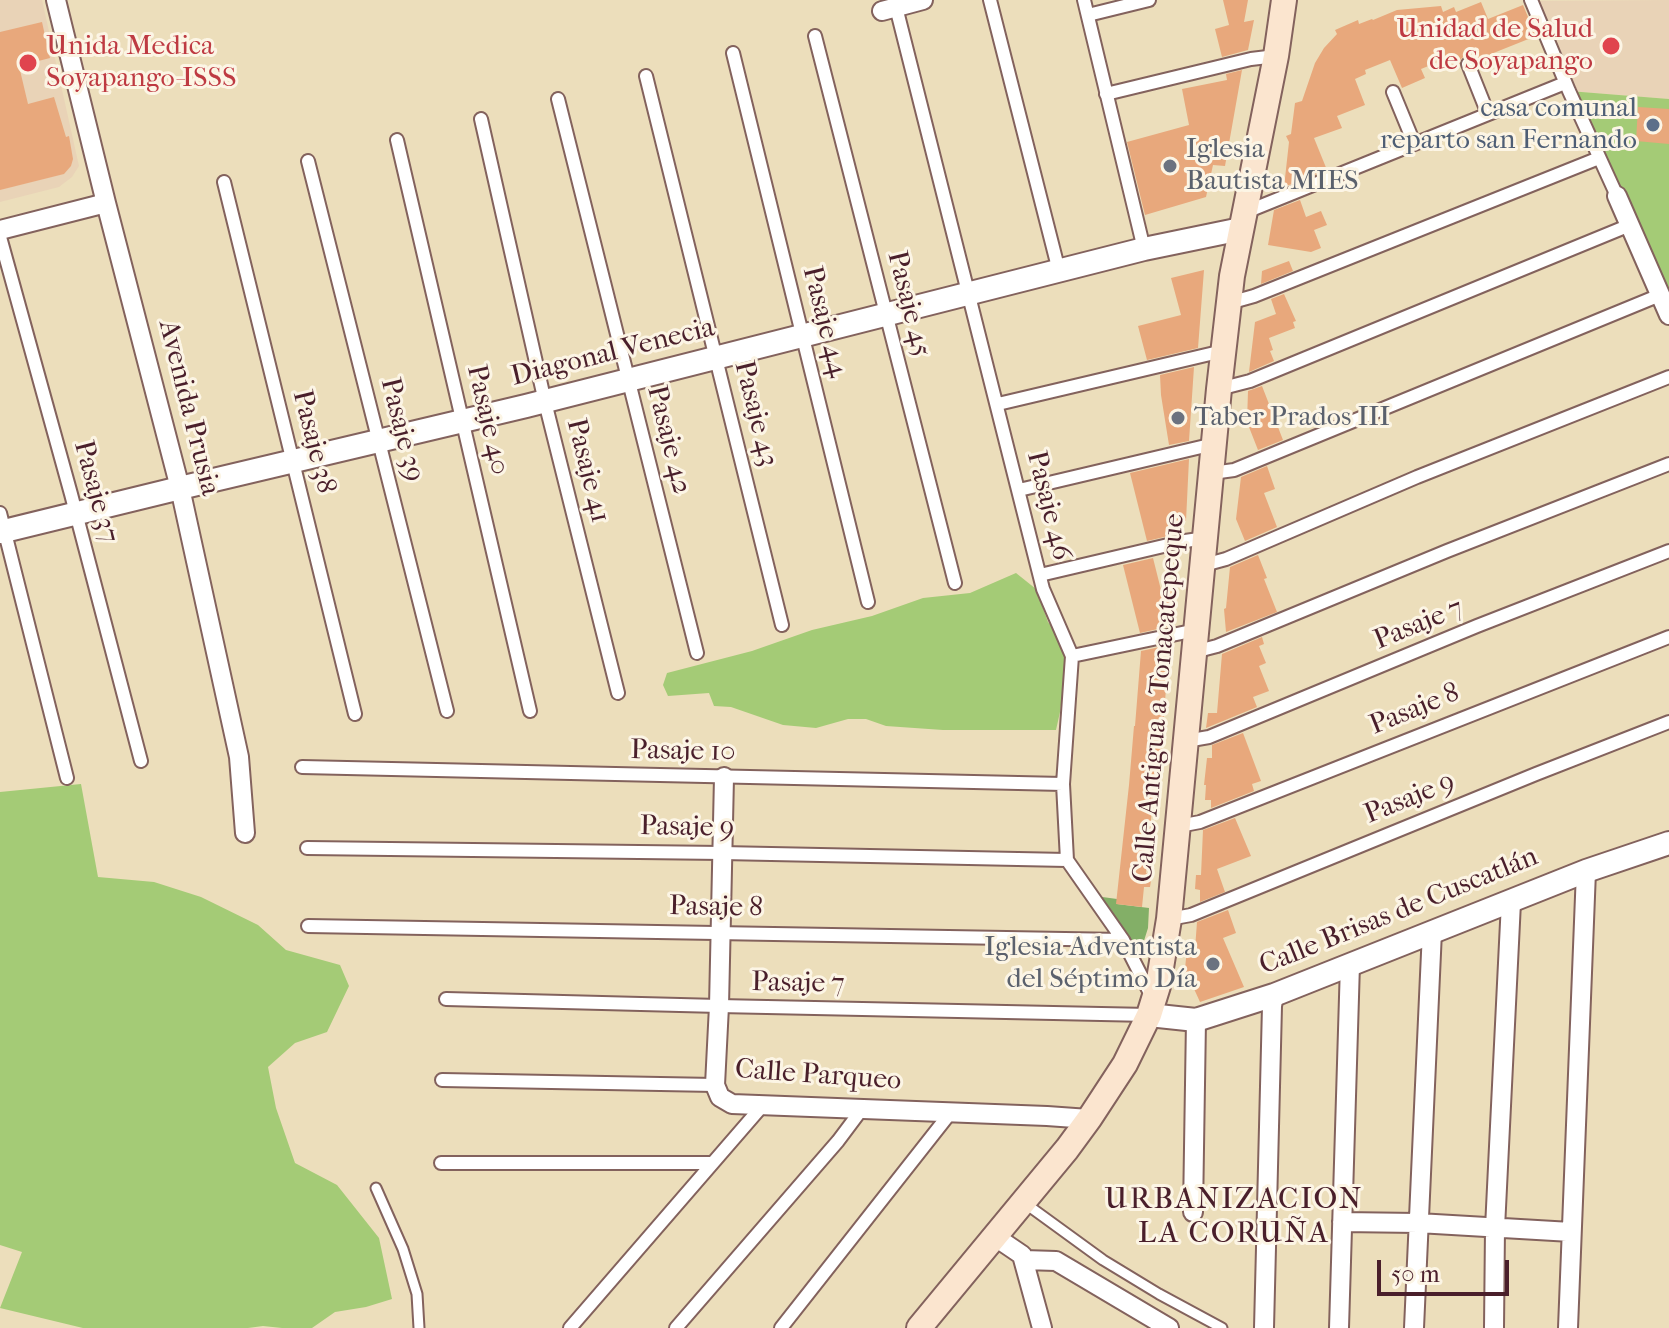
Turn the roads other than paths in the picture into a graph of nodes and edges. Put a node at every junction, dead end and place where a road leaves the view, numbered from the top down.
1 (56, 0) edge
2 (923, 0) edge
3 (990, 0) edge
4 (1084, 0) edge
5 (1149, 0) edge
6 (1284, 0) edge
7 (1531, 0) edge
8 (889, 9) joint
9 (1088, 15) junction
10 (815, 36) dead end
11 (733, 53) dead end
12 (1276, 56) junction
13 (1468, 64) dead end
14 (646, 76) dead end
15 (1565, 83) junction
16 (1393, 92) dead end
17 (1106, 94) junction
18 (558, 99) dead end
19 (1488, 114) junction
20 (481, 119) dead end
21 (397, 140) dead end
22 (1414, 143) junction
23 (1599, 158) junction
24 (308, 161) dead end
25 (224, 182) dead end
26 (1617, 196) joint
27 (106, 203) junction
28 (1242, 221) junction
29 (1630, 225) junction
30 (0, 230) edge
31 (0, 237) edge
32 (1144, 249) junction
33 (1059, 271) junction
34 (969, 294) junction
35 (1660, 295) junction
36 (1229, 303) junction
37 (886, 314) junction
38 (1669, 315) edge
39 (803, 336) junction
40 (1223, 351) junction
41 (716, 358) junction
42 (1669, 377) edge
43 (629, 380) junction
44 (1219, 389) junction
45 (545, 402) junction
46 (998, 404) junction
47 (462, 421) junction
48 (378, 441) junction
49 (1214, 444) junction
50 (293, 461) junction
51 (1669, 464) edge
52 (1212, 473) junction
53 (180, 488) junction
54 (1019, 490) junction
55 (77, 515) junction
56 (2, 525) edge
57 (1206, 538) junction
58 (1669, 551) edge
59 (1204, 565) junction
60 (1040, 575) junction
61 (955, 583) dead end
62 (868, 602) dead end
63 (782, 625) dead end
64 (1669, 637) edge
65 (1195, 641) junction
66 (697, 653) dead end
67 (1072, 656) junction
68 (618, 693) dead end
69 (447, 711) dead end
70 (530, 711) dead end
71 (355, 714) dead end
72 (1669, 722) edge
73 (1186, 741) junction
74 (141, 761) dead end
75 (302, 767) dead end
76 (724, 777) junction
77 (67, 778) dead end
78 (1063, 784) junction
79 (1179, 826) junction
80 (245, 833) dead end
81 (1669, 843) edge
82 (307, 848) dead end
83 (722, 853) junction
84 (1067, 860) junction
85 (1586, 871) junction
86 (1511, 902) junction
87 (1169, 919) junction
88 (308, 926) dead end
89 (1432, 931) junction
90 (720, 932) junction
91 (1123, 940) junction
92 (1350, 964) junction
93 (1274, 995) junction
94 (446, 999) dead end
95 (719, 1006) junction
96 (1151, 1007) junction
97 (1196, 1020) junction
98 (442, 1080) dead end
99 (715, 1085) junction
100 (763, 1105) junction
101 (862, 1109) junction
102 (951, 1112) junction
103 (1089, 1119) junction
104 (441, 1163) dead end
105 (712, 1163) junction
106 (376, 1188) dead end
107 (1023, 1202) junction
108 (1193, 1212) dead end
109 (1342, 1222) junction
110 (1418, 1223) junction
111 (1495, 1228) junction
112 (1571, 1232) junction
113 (994, 1236) junction
114 (1024, 1260) junction
115 (419, 1328) edge
116 (570, 1328) edge
117 (676, 1328) edge
118 (781, 1328) edge
119 (919, 1328) edge
120 (1042, 1328) edge
121 (1169, 1328) edge
122 (1222, 1328) edge
123 (1264, 1328) edge
124 (1339, 1328) edge
125 (1414, 1328) edge
126 (1494, 1328) edge
127 (1568, 1328) edge

1 - 27 street, Avenida Prusia
2 - 8 street
3 - 33 street
4 - 9 street
5 - 9 street
6 - 12 main road, Calle Antigua a Tonacatepeque
7 - 15 street
8 - 34 street, Pasaje 46
9 - 17 street
10 - 37 street, Pasaje 45
11 - 39 street, Pasaje 44
12 - 17 street
12 - 28 main road, Calle Antigua a Tonacatepeque
13 - 19 street
14 - 41 street, Pasaje 43
15 - 19 street
15 - 23 street
16 - 22 street
17 - 32 street
18 - 43 street, Pasaje 42
19 - 22 street
20 - 45 street, Pasaje 41
21 - 47 street, Pasaje 40
22 - 28 street
23 - 26 street
23 - 36 street
24 - 48 street, Pasaje 39
25 - 50 street, Pasaje 38
26 - 29 street
27 - 30 street
27 - 53 street, Avenida Prusia
28 - 32 street, Diagonal Venecia
28 - 36 main road, Calle Antigua a Tonacatepeque
29 - 35 street
29 - 44 street
31 - 55 street, Pasaje 37
32 - 33 street, Diagonal Venecia
33 - 34 street, Diagonal Venecia
34 - 37 street, Diagonal Venecia
34 - 46 street, Pasaje 46
35 - 38 street
35 - 52 street
36 - 40 main road, Calle Antigua a Tonacatepeque
37 - 39 street, Diagonal Venecia
37 - 61 street, Pasaje 45
39 - 41 street, Diagonal Venecia
39 - 62 street, Pasaje 44
40 - 44 main road, Calle Antigua a Tonacatepeque
40 - 46 street
41 - 43 street, Diagonal Venecia
41 - 63 street, Pasaje 43
42 - 59 street
43 - 45 street, Diagonal Venecia
43 - 66 street, Pasaje 42
44 - 49 main road, Calle Antigua a Tonacatepeque
45 - 47 street, Diagonal Venecia
45 - 68 street, Pasaje 41
46 - 54 street, Pasaje 46
47 - 48 street, Diagonal Venecia
47 - 70 street, Pasaje 40
48 - 50 street, Diagonal Venecia
48 - 69 street, Pasaje 39
49 - 52 main road, Calle Antigua a Tonacatepeque
49 - 54 street
50 - 53 street, Diagonal Venecia
50 - 71 street, Pasaje 38
51 - 65 street
52 - 57 main road, Calle Antigua a Tonacatepeque
53 - 55 street, Diagonal Venecia
53 - 80 street, Avenida Prusia
54 - 60 street, Pasaje 46
55 - 56 street, Diagonal Venecia
55 - 74 street, Pasaje 37
56 - 77 street
57 - 59 main road, Calle Antigua a Tonacatepeque
57 - 60 street
58 - 73 street, Pasaje 7
59 - 65 main road, Calle Antigua a Tonacatepeque
60 - 67 street, Pasaje 46
64 - 79 street, Pasaje 8
65 - 67 street
65 - 73 main road, Calle Antigua a Tonacatepeque
67 - 78 street, Pasaje 46
72 - 87 street, Pasaje 9
73 - 79 main road, Calle Antigua a Tonacatepeque
75 - 76 street, Pasaje 10
76 - 78 street, Pasaje 10
76 - 83 street, Calle Parqueo
78 - 84 street, Pasaje 46
79 - 87 main road, Calle Antigua a Tonacatepeque
81 - 85 street, Calle Brisas de Cuscatlán
82 - 83 street, Pasaje 9
83 - 84 street, Pasaje 9
83 - 90 street, Calle Parqueo
84 - 91 street
85 - 86 street, Calle Brisas de Cuscatlán
85 - 112 street
86 - 89 street, Calle Brisas de Cuscatlán
86 - 111 street
87 - 96 main road, Calle Antigua a Tonacatepeque
88 - 90 street, Pasaje 8
89 - 92 street, Calle Brisas de Cuscatlán
89 - 110 street
90 - 91 street, Pasaje 8
90 - 95 street, Calle Parqueo
91 - 96 street
92 - 93 street, Calle Brisas de Cuscatlán
92 - 109 street
93 - 97 street, Calle Brisas de Cuscatlán
93 - 123 street
94 - 95 street, Pasaje 7
95 - 96 street, Pasaje 7
95 - 99 street, Calle Parqueo
96 - 97 street, Calle Brisas de Cuscatlán
96 - 103 main road, Calle Antigua a Tonacatepeque
97 - 108 street
98 - 99 street
99 - 100 street, Calle Parqueo
100 - 101 street, Calle Parqueo
100 - 105 street
101 - 102 street, Calle Parqueo
101 - 117 street
102 - 103 street, Calle Parqueo
102 - 118 street
103 - 107 main road, Calle Antigua a Tonacatepeque
104 - 105 street
105 - 116 street
106 - 115 lane
107 - 113 main road, Calle Antigua a Tonacatepeque
107 - 122 lane
109 - 110 street
109 - 124 street
110 - 111 street
110 - 125 street
111 - 112 street
111 - 126 street
112 - 127 street
113 - 114 street
113 - 119 main road, Calle Antigua a Tonacatepeque
114 - 120 street
114 - 121 street

